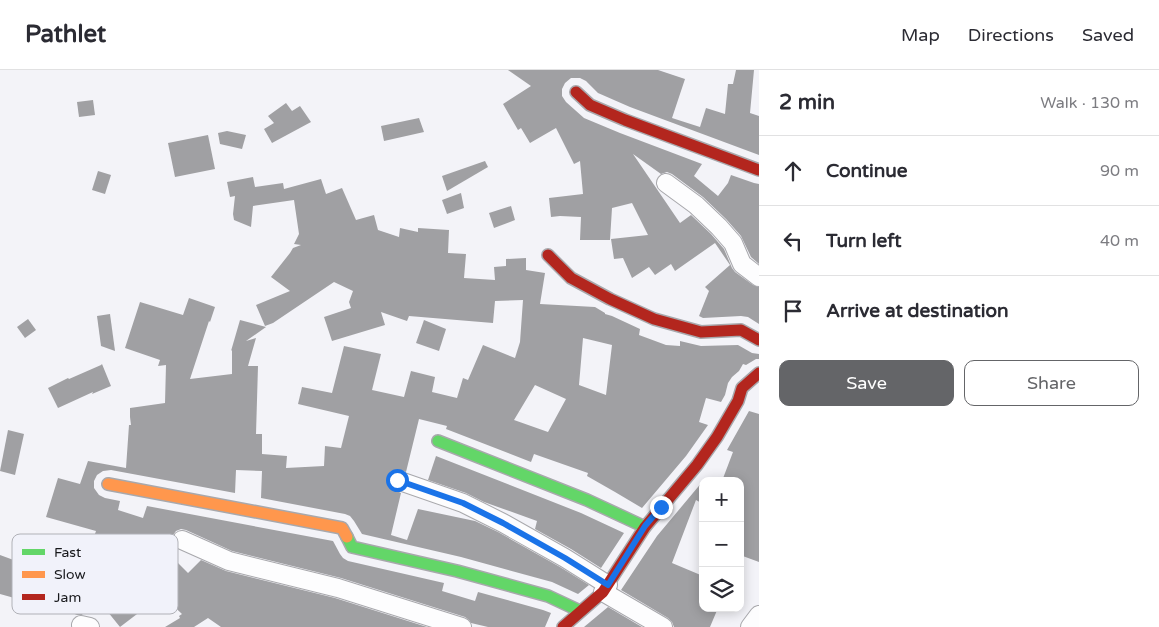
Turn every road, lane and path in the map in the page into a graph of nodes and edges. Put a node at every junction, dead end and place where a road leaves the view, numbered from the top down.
1 (576, 92) dead end
2 (759, 170) edge
3 (666, 184) dead end
4 (548, 256) dead end
5 (759, 277) edge
6 (759, 340) edge
7 (759, 373) edge
8 (438, 441) dead end
9 (397, 480) dead end
10 (108, 484) dead end
11 (645, 526) junction
12 (182, 540) dead end
13 (606, 589) junction
14 (580, 611) junction
15 (759, 614) edge
16 (462, 627) edge
17 (563, 627) edge
18 (663, 627) edge
19 (750, 627) edge

1 - 2 street
3 - 5 street
4 - 6 street
7 - 11 street
8 - 11 street
9 - 13 street
10 - 14 street
11 - 13 street
12 - 16 street
13 - 14 street
13 - 18 street
14 - 17 street
15 - 19 street

